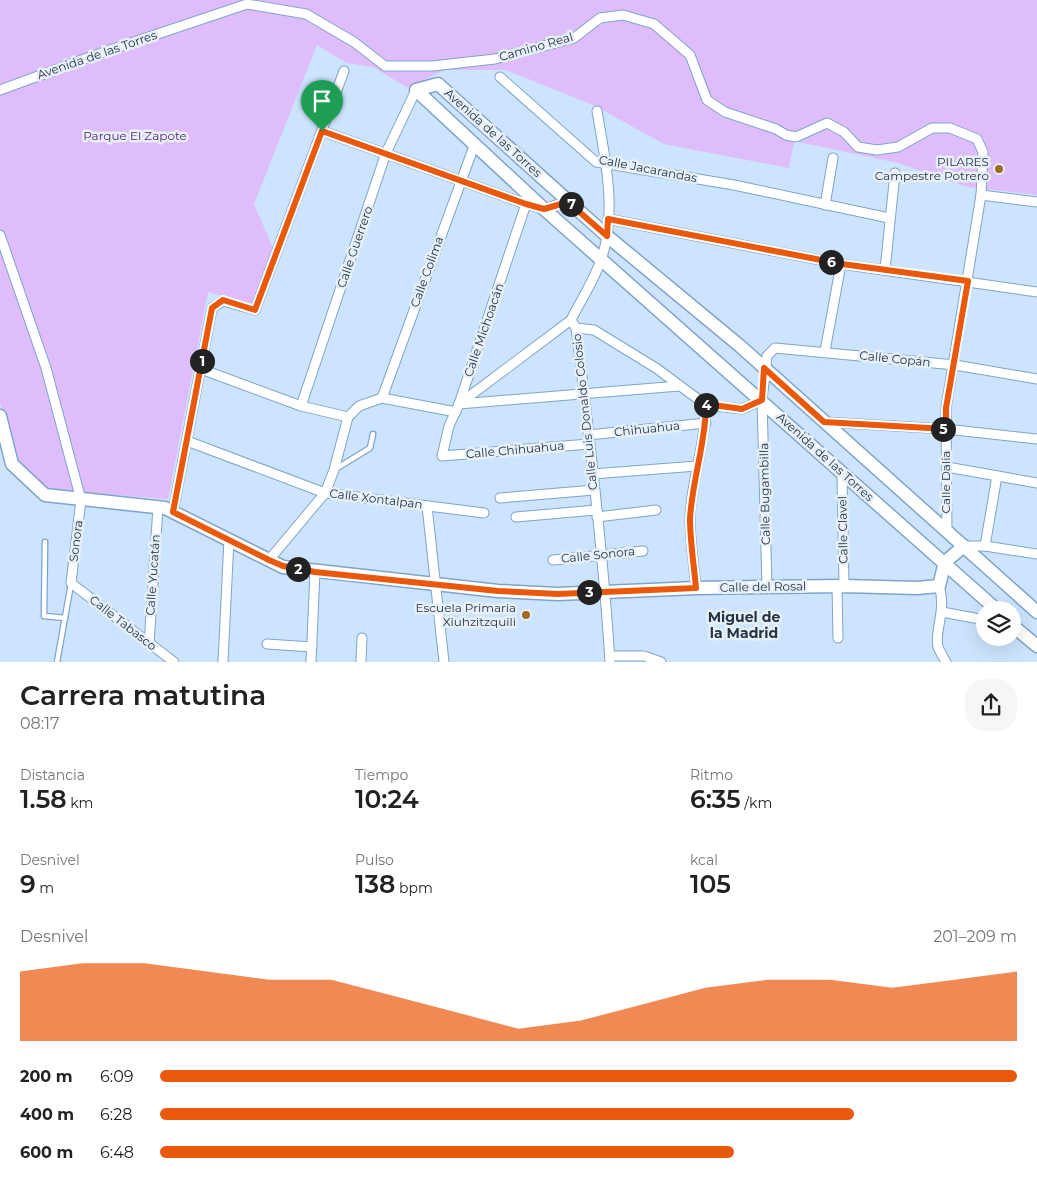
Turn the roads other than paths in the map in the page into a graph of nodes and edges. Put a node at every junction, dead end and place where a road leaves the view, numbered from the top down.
1 (385, 66) joint
2 (344, 71) dead end
3 (500, 77) dead end
4 (0, 90) edge
5 (416, 90) junction
6 (596, 111) dead end
7 (322, 131) junction
8 (474, 146) junction
9 (386, 153) junction
10 (833, 158) dead end
11 (606, 164) junction
12 (895, 173) dead end
13 (460, 181) junction
14 (981, 195) junction
15 (568, 202) junction
16 (1037, 202) edge
17 (526, 204) junction
18 (825, 204) junction
19 (544, 209) junction
20 (889, 218) junction
21 (608, 219) junction
22 (0, 235) edge
23 (607, 236) junction
24 (602, 258) junction
25 (842, 264) junction
26 (885, 270) junction
27 (968, 281) junction
28 (1037, 292) edge
29 (571, 320) junction
30 (576, 328) junction
31 (825, 351) junction
32 (955, 365) junction
33 (764, 368) junction
34 (201, 369) junction
35 (1037, 379) edge
36 (678, 386) junction
37 (584, 393) junction
38 (382, 398) junction
39 (762, 400) junction
40 (706, 404) junction
41 (301, 406) junction
42 (457, 408) junction
43 (348, 417) junction
44 (824, 422) junction
45 (1, 424) edge
46 (706, 424) junction
47 (946, 429) junction
48 (373, 434) dead end
49 (588, 439) junction
50 (1037, 439) edge
51 (187, 441) junction
52 (442, 456) joint
53 (697, 466) junction
54 (947, 467) junction
55 (334, 470) junction
56 (592, 474) junction
57 (842, 474) junction
58 (998, 476) junction
59 (1037, 483) edge
60 (594, 490) junction
61 (324, 493) junction
62 (500, 498) dead end
63 (81, 500) junction
64 (427, 506) junction
65 (158, 507) junction
66 (656, 510) dead end
67 (173, 512) junction
68 (484, 513) dead end
69 (597, 514) junction
70 (516, 517) dead end
71 (947, 532) junction
72 (229, 539) junction
73 (45, 542) dead end
74 (964, 546) junction
75 (985, 546) junction
76 (643, 551) dead end
77 (1037, 554) edge
78 (602, 556) junction
79 (269, 560) junction
80 (553, 560) dead end
81 (945, 562) junction
82 (315, 572) junction
83 (71, 583) junction
84 (436, 584) junction
85 (841, 586) junction
86 (939, 586) junction
87 (767, 587) junction
88 (696, 588) junction
89 (606, 591) junction
90 (987, 601) edge
91 (942, 612) junction
92 (1037, 612) edge
93 (65, 618) junction
94 (976, 618) edge
95 (1021, 632) edge
96 (362, 638) dead end
97 (838, 638) dead end
98 (149, 644) junction
99 (268, 644) dead end
100 (1037, 646) edge
101 (312, 648) junction
102 (610, 659) edge
103 (57, 662) edge
104 (174, 662) edge
105 (223, 662) edge
106 (311, 662) edge
107 (361, 662) edge
108 (444, 662) edge
109 (661, 662) edge
110 (946, 662) edge

1 - 4 street, Avenida de las Torres
1 - 14 street, Camino Real
2 - 7 street
3 - 11 street, Calle Jacarandas
5 - 8 street, Avenida de las Torres
5 - 9 street, Calle Guerrero
5 - 15 street, Avenida de las Torres
6 - 11 street, Calle Luis Donaldo Colosio
7 - 9 street
7 - 34 street
8 - 13 street, Calle Colima
8 - 19 street, Avenida de las Torres
9 - 13 street
9 - 41 street, Calle Guerrero
10 - 18 street
11 - 18 street, Calle Jacarandas
11 - 21 street, Calle Luis Donaldo Colosio
12 - 20 street
13 - 17 street
13 - 38 street, Calle Colima
14 - 16 street
14 - 27 street, Calle Dalia
15 - 19 street
15 - 23 street, Avenida de las Torres
17 - 19 street
17 - 42 street, Calle Michoacán
18 - 20 street, Calle Jacarandas
19 - 24 street, Avenida de las Torres
20 - 26 street
21 - 23 street, Calle Luis Donaldo Colosio
21 - 25 street
22 - 63 street
23 - 24 street, Calle Luis Donaldo Colosio
23 - 33 street, Avenida de las Torres
24 - 29 street, Calle Luis Donaldo Colosio
24 - 39 street, Avenida de las Torres
25 - 26 street
25 - 31 street
26 - 27 street
27 - 28 street
27 - 32 street, Calle Dalia
29 - 30 street, Calle Luis Donaldo Colosio
29 - 42 street
30 - 36 street
30 - 37 street, Calle Luis Donaldo Colosio
31 - 32 street, Calle Copán
31 - 33 street, Calle Copán
32 - 35 street, Calle Copán
32 - 47 street, Calle Dalia
33 - 39 street, Calle Bugambilla
33 - 44 street, Avenida de las Torres
34 - 41 street
34 - 51 street
36 - 37 street
36 - 40 street
37 - 42 street
37 - 49 street, Calle Luis Donaldo Colosio
38 - 42 street
38 - 43 street
39 - 40 street
39 - 57 street, Avenida de las Torres
39 - 87 street, Calle Bugambilla
40 - 46 street
41 - 43 street
42 - 52 street, Calle Michoacán
43 - 55 street
44 - 47 street
44 - 71 street, Avenida de las Torres
45 - 63 street, Calle del Rosal
46 - 49 street, Chihuahua
46 - 53 street
47 - 50 street
47 - 54 street, Calle Dalia
48 - 55 lane
49 - 52 street, Calle Chihuahua
49 - 56 street, Calle Luis Donaldo Colosio
51 - 61 street, Calle Xontalpan
51 - 67 street
53 - 56 street
53 - 88 street
54 - 58 street
54 - 71 street, Calle Dalia
55 - 61 street
56 - 60 street, Calle Luis Donaldo Colosio
57 - 81 street, Avenida de las Torres
57 - 85 street, Calle Clavel
58 - 59 street
58 - 75 street
60 - 62 street
60 - 69 street, Calle Luis Donaldo Colosio
61 - 64 street, Calle Xontalpan
61 - 79 street
63 - 65 street, Calle del Rosal
63 - 83 street, Sonora
64 - 68 street, Calle Xontalpan
64 - 84 street
65 - 67 street, Calle del Rosal
65 - 98 street, Calle Yucatán
66 - 69 street
67 - 72 street, Calle del Rosal
69 - 70 street
69 - 78 street, Calle Luis Donaldo Colosio
71 - 74 street, Avenida de las Torres
72 - 79 street, Calle del Rosal
72 - 105 street
73 - 93 lane
74 - 75 street
74 - 81 street
74 - 92 street, Avenida de las Torres
75 - 77 street
76 - 78 street, Calle Sonora
78 - 80 street, Calle Sonora
78 - 89 street, Calle Luis Donaldo Colosio
79 - 82 street, Calle del Rosal
81 - 86 street
81 - 90 street, Avenida de las Torres
82 - 84 street, Calle del Rosal
82 - 101 street
83 - 93 lane
83 - 98 street, Calle Tabasco
84 - 89 street, Calle del Rosal
84 - 108 street
85 - 86 street, Calle del Rosal
85 - 87 street, Calle del Rosal
85 - 97 street, Calle Clavel
86 - 91 street
87 - 88 street, Calle del Rosal
88 - 89 street, Calle del Rosal
89 - 102 street, Calle Luis Donaldo Colosio
91 - 94 street
91 - 110 street
93 - 103 lane
95 - 100 street
96 - 107 street
98 - 104 street, Calle Tabasco
99 - 101 street
101 - 106 street
102 - 109 street

